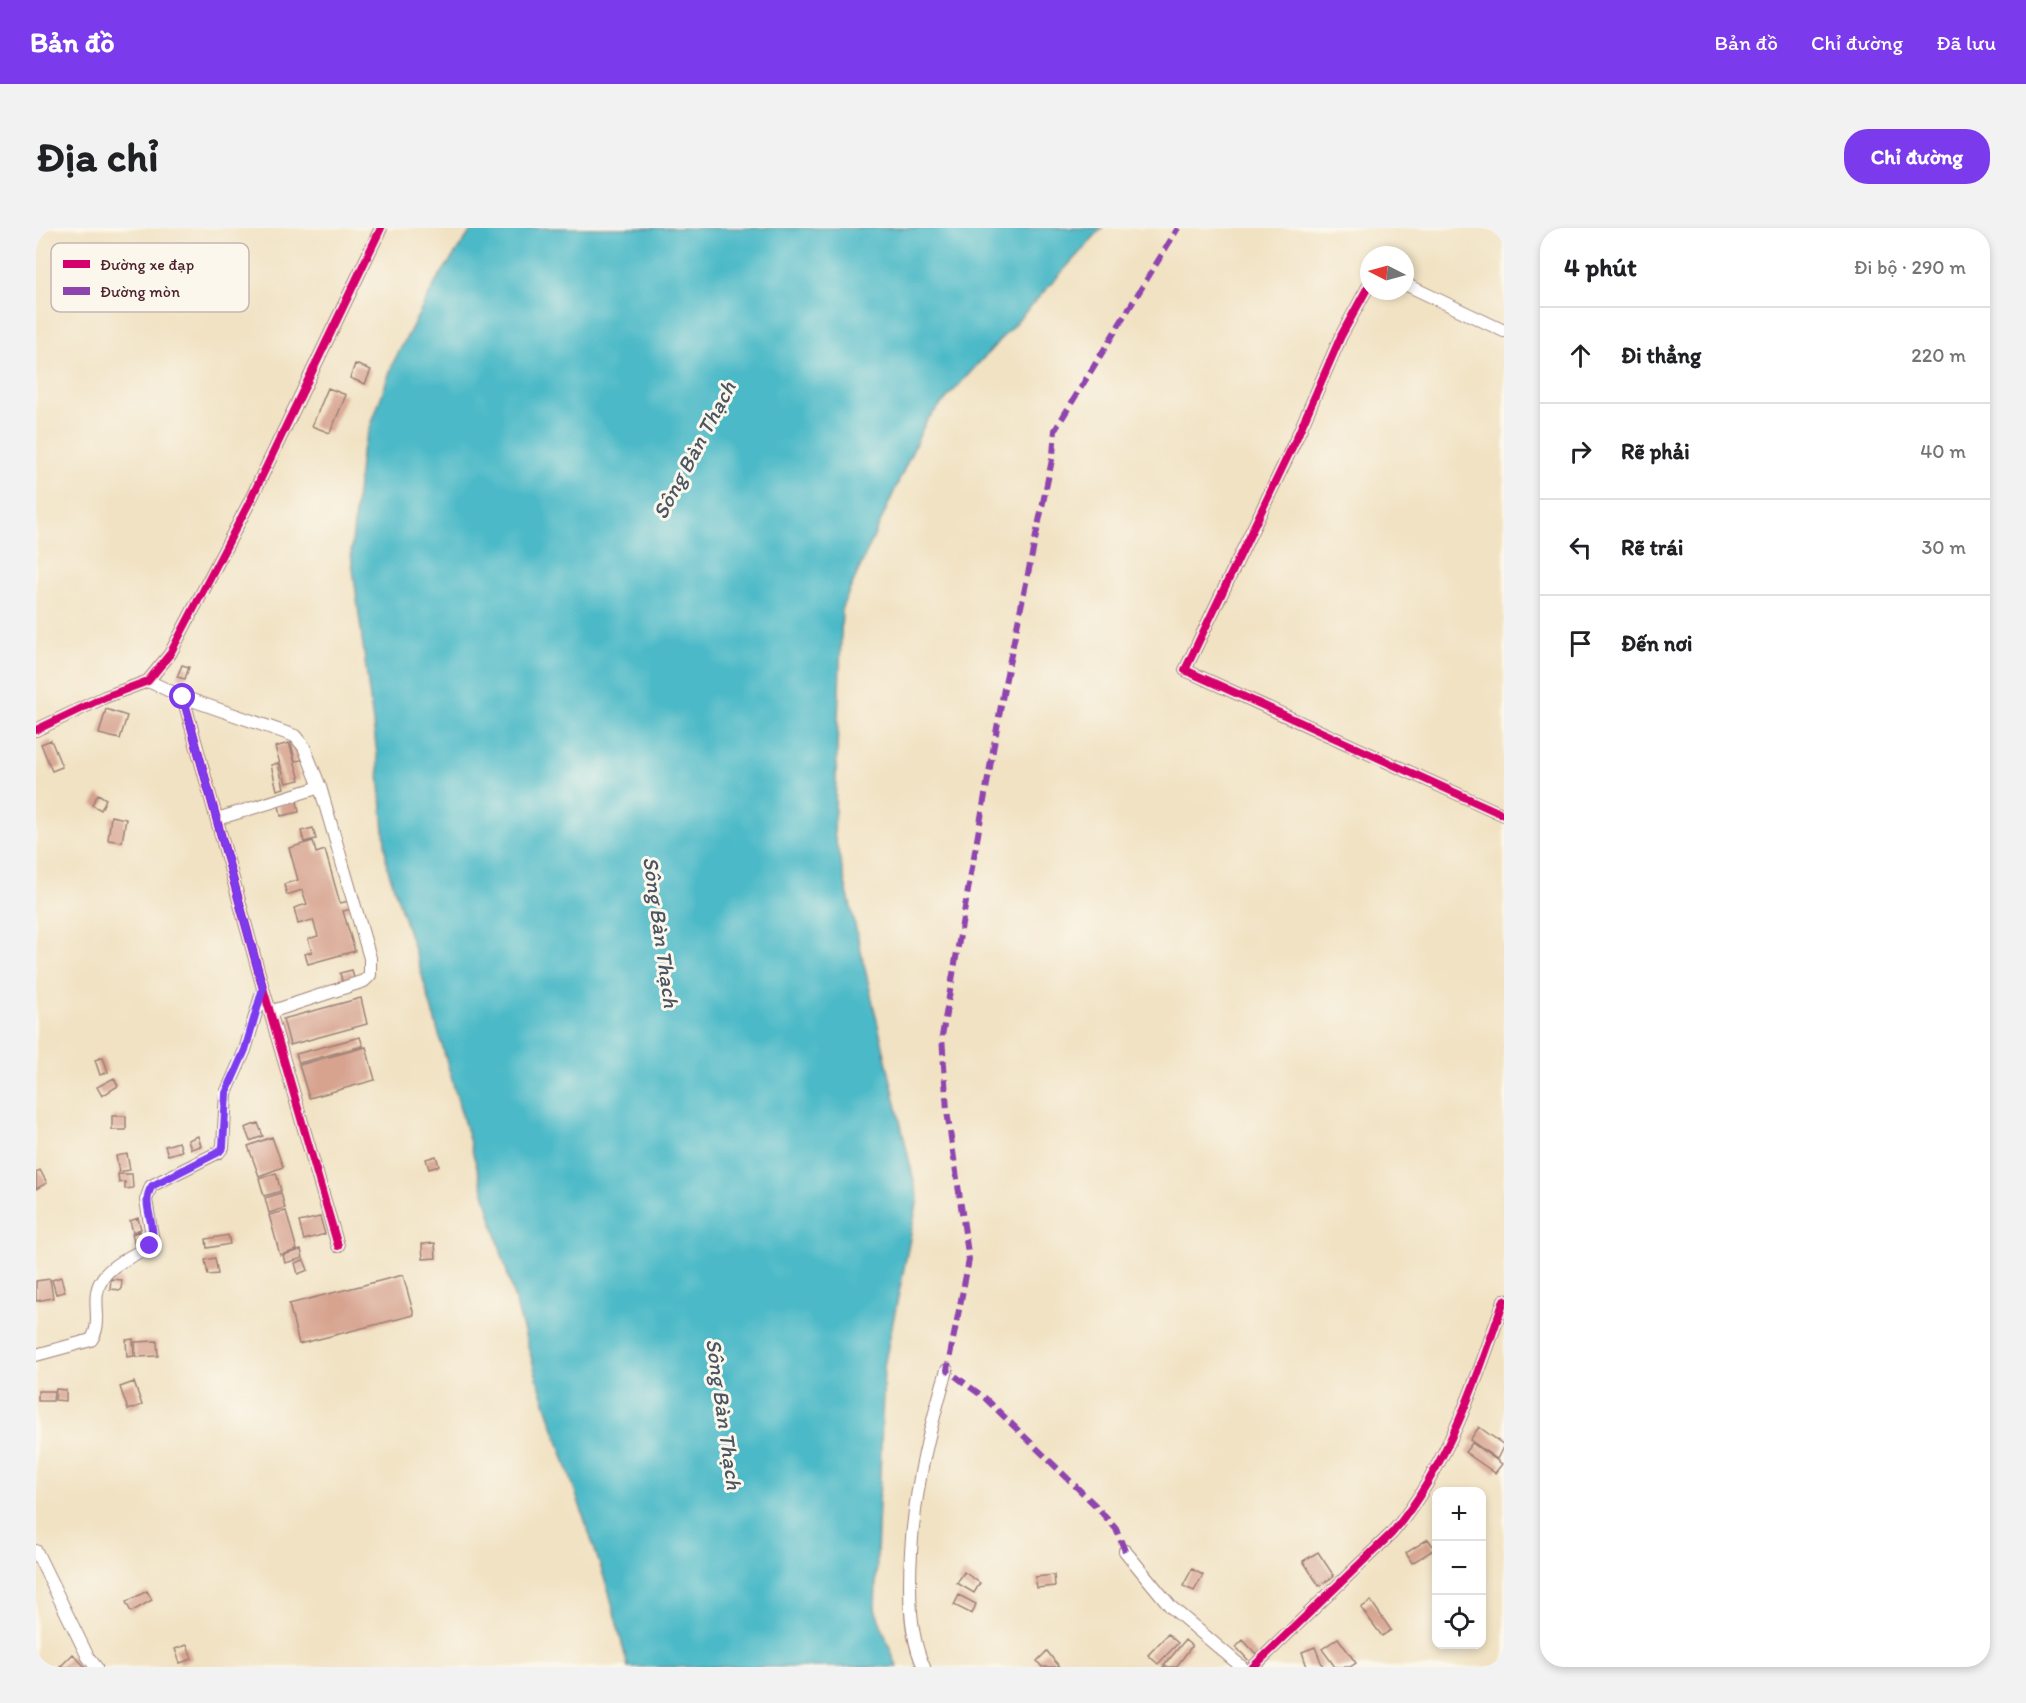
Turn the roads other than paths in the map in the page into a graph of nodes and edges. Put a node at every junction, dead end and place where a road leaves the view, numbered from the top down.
1 (381, 228) edge
2 (1414, 288) edge
3 (1361, 300) edge
4 (1504, 331) edge
5 (148, 681) junction
6 (183, 697) junction
7 (36, 730) edge
8 (320, 787) junction
9 (1504, 815) edge
10 (217, 819) junction
11 (263, 988) junction
12 (270, 1012) junction
13 (338, 1246) dead end
14 (1504, 1300) edge
15 (36, 1355) edge
16 (947, 1370) dead end
17 (36, 1551) edge
18 (1125, 1551) dead end
19 (96, 1667) edge
20 (924, 1667) edge
21 (1242, 1667) edge
22 (1253, 1667) edge

1 - 5 street
2 - 4 street
3 - 9 street
5 - 6 street
5 - 7 street
6 - 8 street
6 - 10 street
8 - 10 street
8 - 12 street
10 - 11 street
11 - 12 street
11 - 15 street
12 - 13 street
14 - 22 street
16 - 20 street
17 - 19 street
18 - 21 street

